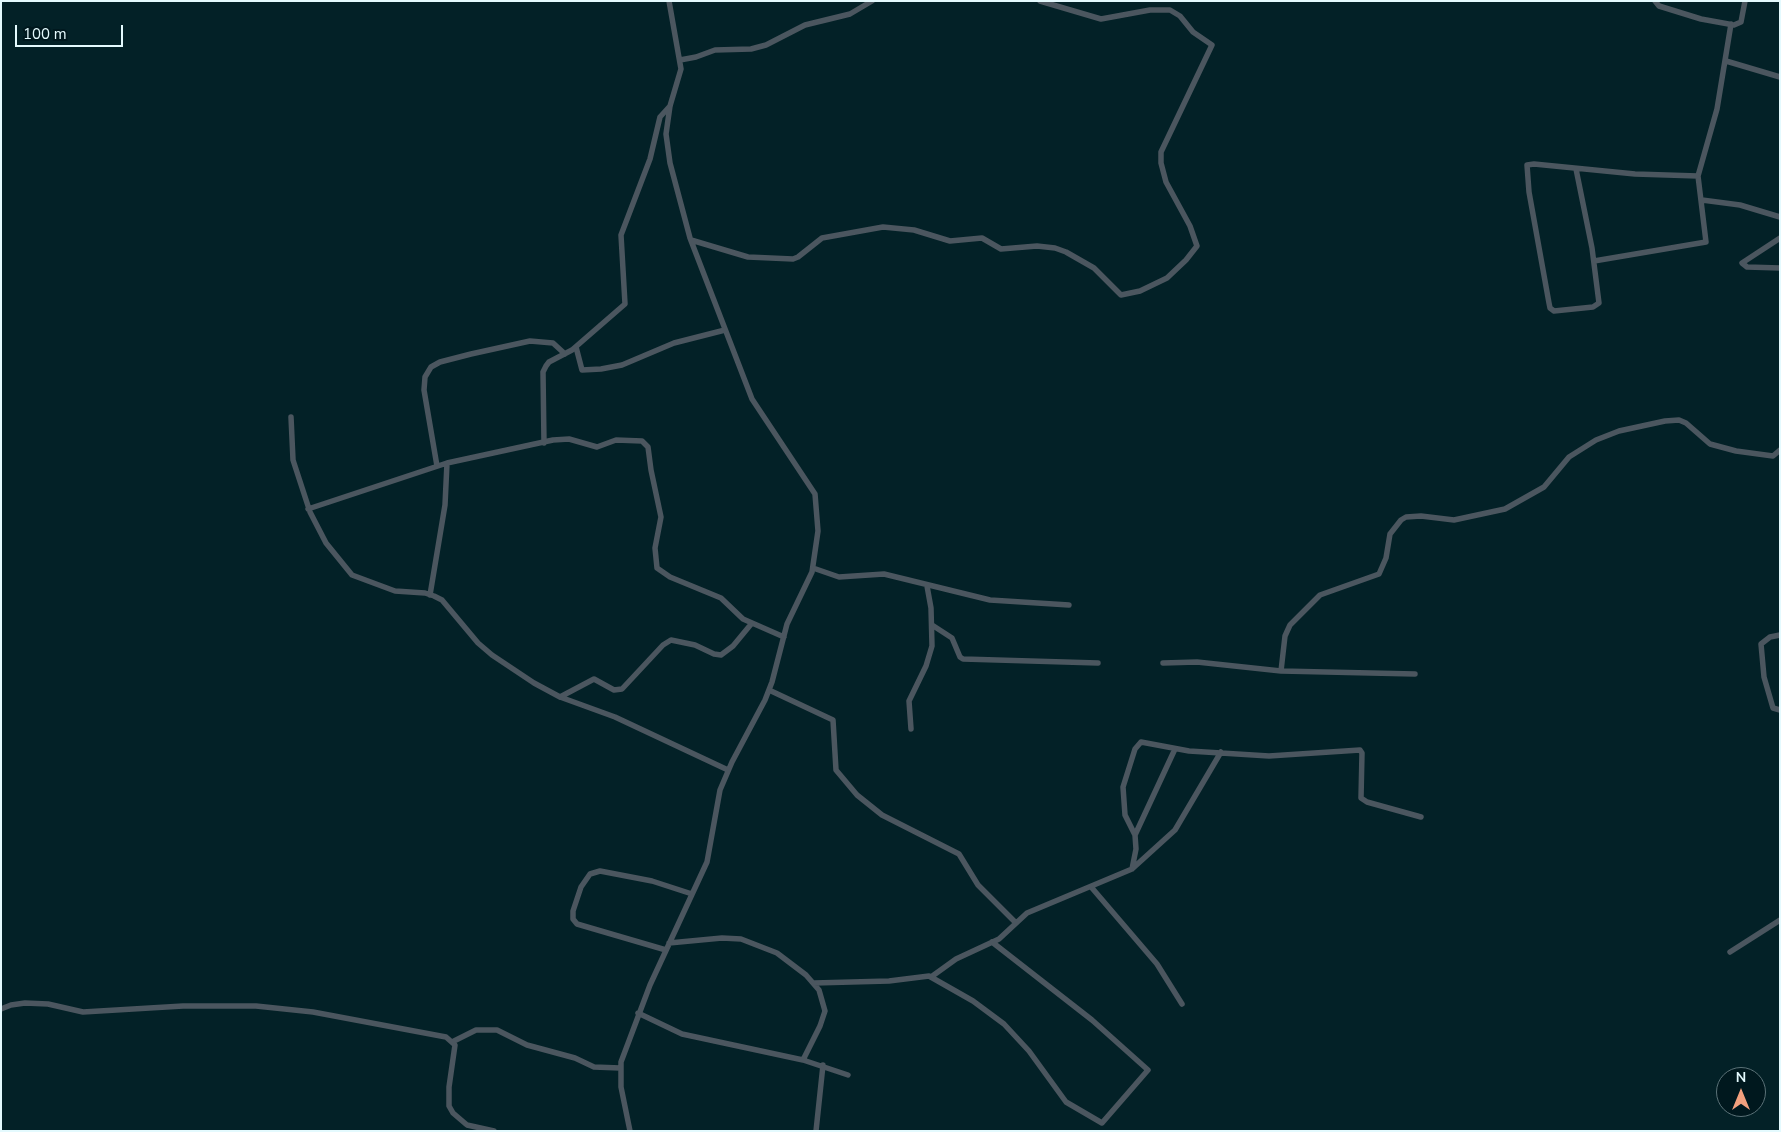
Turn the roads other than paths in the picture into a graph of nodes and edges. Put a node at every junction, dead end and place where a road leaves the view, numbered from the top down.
1 (669, 1) edge
2 (872, 1) edge
3 (1040, 1) edge
4 (1655, 1) edge
5 (1745, 1) edge
6 (1731, 24) junction
7 (680, 60) junction
8 (1726, 61) junction
9 (1780, 77) edge
10 (670, 106) junction
11 (1576, 169) junction
12 (1698, 176) junction
13 (1702, 200) junction
14 (1780, 217) edge
15 (1780, 238) edge
16 (690, 240) junction
17 (1594, 261) junction
18 (1780, 268) edge
19 (725, 330) junction
20 (576, 347) junction
21 (565, 354) junction
22 (291, 417) dead end
23 (544, 442) junction
24 (1780, 450) edge
25 (447, 463) junction
26 (436, 466) junction
27 (308, 509) junction
28 (813, 568) junction
29 (927, 586) junction
30 (430, 595) junction
31 (1069, 605) dead end
32 (752, 623) junction
33 (932, 625) junction
34 (1780, 634) edge
35 (784, 637) junction
36 (1098, 663) dead end
37 (1164, 663) dead end
38 (1281, 671) junction
39 (1415, 674) dead end
40 (769, 690) junction
41 (560, 697) junction
42 (1780, 710) edge
43 (911, 729) dead end
44 (1174, 749) junction
45 (1221, 752) junction
46 (728, 770) junction
47 (1421, 816) dead end
48 (1135, 835) junction
49 (1132, 869) junction
50 (1092, 888) junction
51 (692, 894) junction
52 (1780, 920) edge
53 (1016, 923) junction
54 (992, 942) junction
55 (669, 943) junction
56 (666, 950) junction
57 (1730, 952) dead end
58 (931, 977) junction
59 (814, 983) junction
60 (1182, 1004) dead end
61 (1, 1009) edge
62 (638, 1013) junction
63 (454, 1041) junction
64 (803, 1060) junction
65 (822, 1065) junction
66 (620, 1068) junction
67 (848, 1075) dead end
68 (494, 1131) edge
69 (630, 1131) edge
70 (816, 1131) edge

1 - 7 street
2 - 7 street
3 - 16 street
4 - 6 street
5 - 6 street
6 - 8 street
7 - 10 street
8 - 9 street
8 - 12 street
10 - 16 street
10 - 20 street
11 - 12 street
11 - 17 street
11 - 17 street
12 - 13 street
13 - 14 street
13 - 17 street
15 - 18 street
16 - 19 street
19 - 20 street
19 - 28 street
20 - 21 street
21 - 23 street
21 - 26 street
22 - 27 street
23 - 25 street
23 - 32 street
24 - 38 street
25 - 26 street
25 - 30 street
26 - 27 street
27 - 30 street
28 - 29 street
28 - 35 street
29 - 31 street
29 - 33 street
30 - 41 street
32 - 35 street
32 - 41 street
33 - 36 street
33 - 43 street
34 - 42 street
35 - 40 street
37 - 38 street
38 - 39 street
40 - 46 street
40 - 53 street
41 - 46 street
44 - 45 street
44 - 48 street
44 - 48 street
45 - 47 street
45 - 49 street
46 - 51 street
48 - 49 street
49 - 50 street
50 - 53 street
50 - 60 street
51 - 55 street
51 - 56 street
52 - 57 street
53 - 54 street
54 - 58 street
54 - 58 street
55 - 56 street
55 - 59 street
56 - 62 street
58 - 59 street
59 - 64 street
61 - 63 street
62 - 64 street
62 - 66 street
63 - 66 street
63 - 68 street
64 - 65 street
65 - 67 street
65 - 70 street
66 - 69 street

